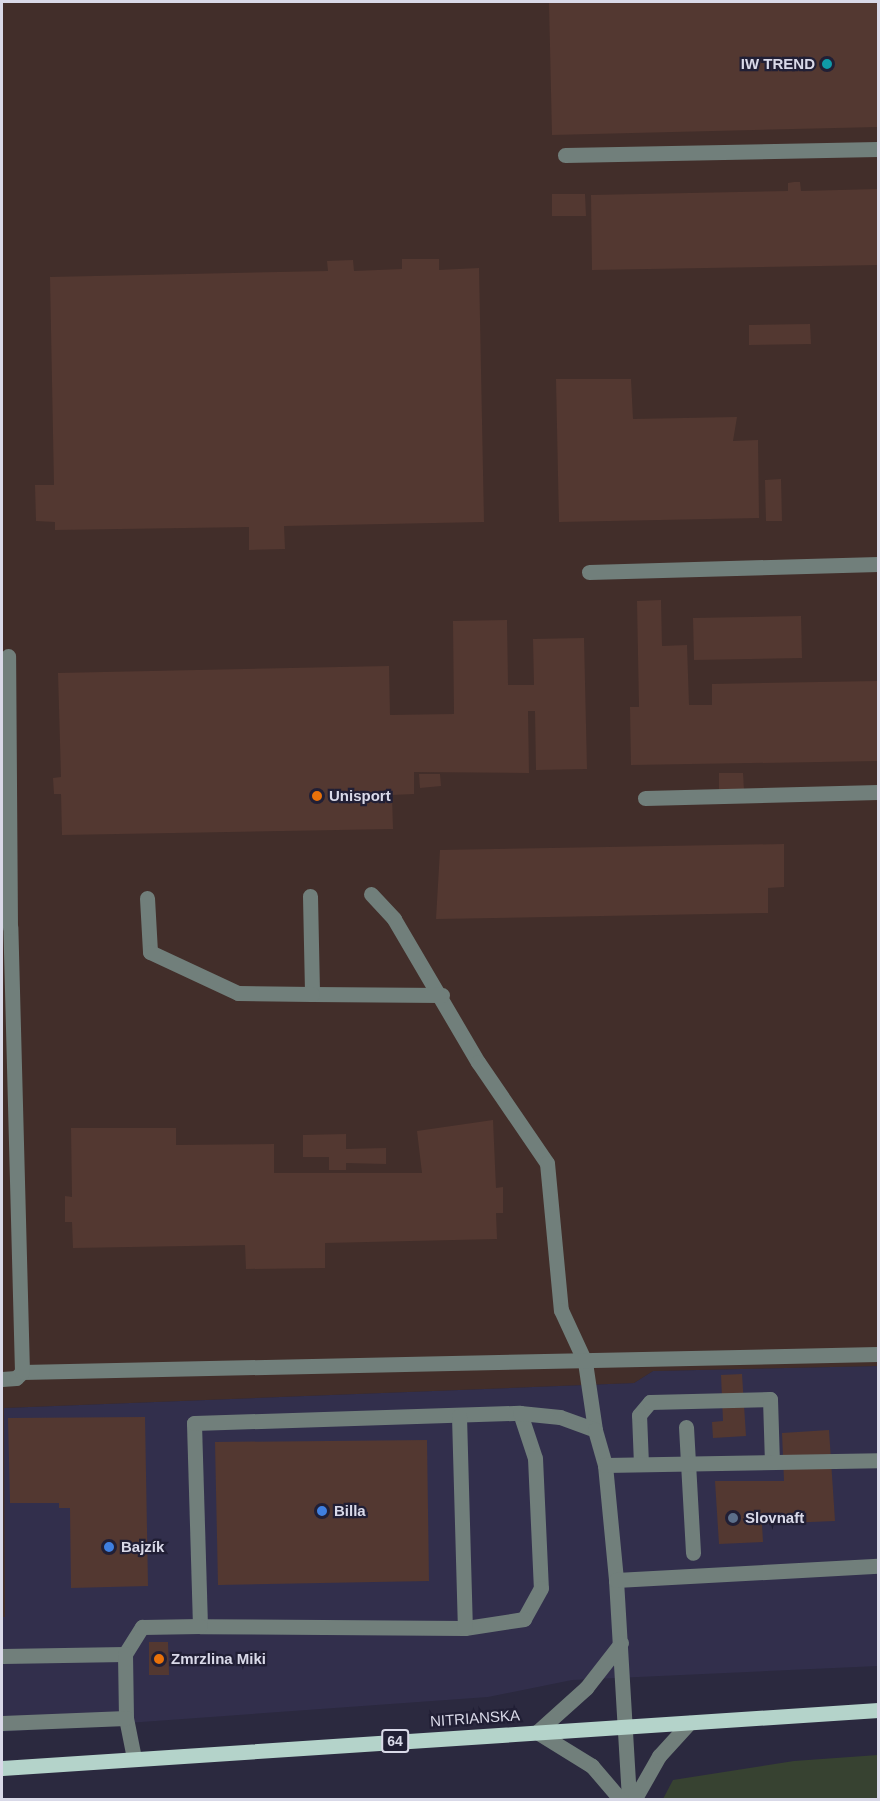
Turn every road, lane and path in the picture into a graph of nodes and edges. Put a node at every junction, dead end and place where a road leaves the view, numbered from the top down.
1 (879, 149) edge
2 (565, 155) dead end
3 (879, 564) edge
4 (589, 572) dead end
5 (8, 656) dead end
6 (879, 792) edge
7 (645, 798) dead end
8 (371, 894) dead end
9 (310, 896) dead end
10 (147, 898) dead end
11 (6, 927) edge
12 (312, 994) junction
13 (442, 996) junction
14 (879, 1354) edge
15 (585, 1362) junction
16 (22, 1372) junction
17 (2, 1379) edge
18 (520, 1413) junction
19 (459, 1416) junction
20 (686, 1427) dead end
21 (595, 1430) junction
22 (879, 1460) edge
23 (772, 1462) junction
24 (641, 1464) junction
25 (688, 1464) junction
26 (605, 1465) junction
27 (693, 1553) dead end
28 (879, 1566) edge
29 (616, 1581) junction
30 (200, 1626) junction
31 (465, 1628) junction
32 (621, 1643) junction
33 (125, 1654) junction
34 (2, 1656) edge
35 (879, 1710) edge
36 (126, 1718) junction
37 (2, 1723) edge
38 (689, 1723) junction
39 (627, 1726) junction
40 (537, 1732) junction
41 (134, 1758) junction
42 (2, 1768) edge
43 (621, 1800) edge
44 (629, 1800) edge
45 (634, 1800) edge

1 - 2 street
3 - 4 street
5 - 11 street
6 - 7 street
8 - 13 street
9 - 12 street
10 - 12 street
11 - 16 street
12 - 13 street
13 - 15 street
14 - 15 street
15 - 16 street
15 - 21 street
16 - 17 street
18 - 19 street
18 - 21 street
18 - 31 street
19 - 30 street
19 - 31 street
20 - 25 street
21 - 26 street
22 - 23 street
23 - 24 street
23 - 25 street
24 - 25 street
24 - 26 street
25 - 27 street
26 - 29 street
28 - 29 street
29 - 32 street
30 - 31 street
30 - 33 street
32 - 39 street
32 - 40 street
33 - 34 street
33 - 36 street
35 - 38 main road, NITRIANSKA / 64
36 - 37 street
36 - 41 street
38 - 39 main road, NITRIANSKA / 64
38 - 45 street
39 - 40 main road, NITRIANSKA / 64
39 - 44 street
40 - 41 main road, NITRIANSKA / 64
40 - 43 street
41 - 42 main road, NITRIANSKA / 64

